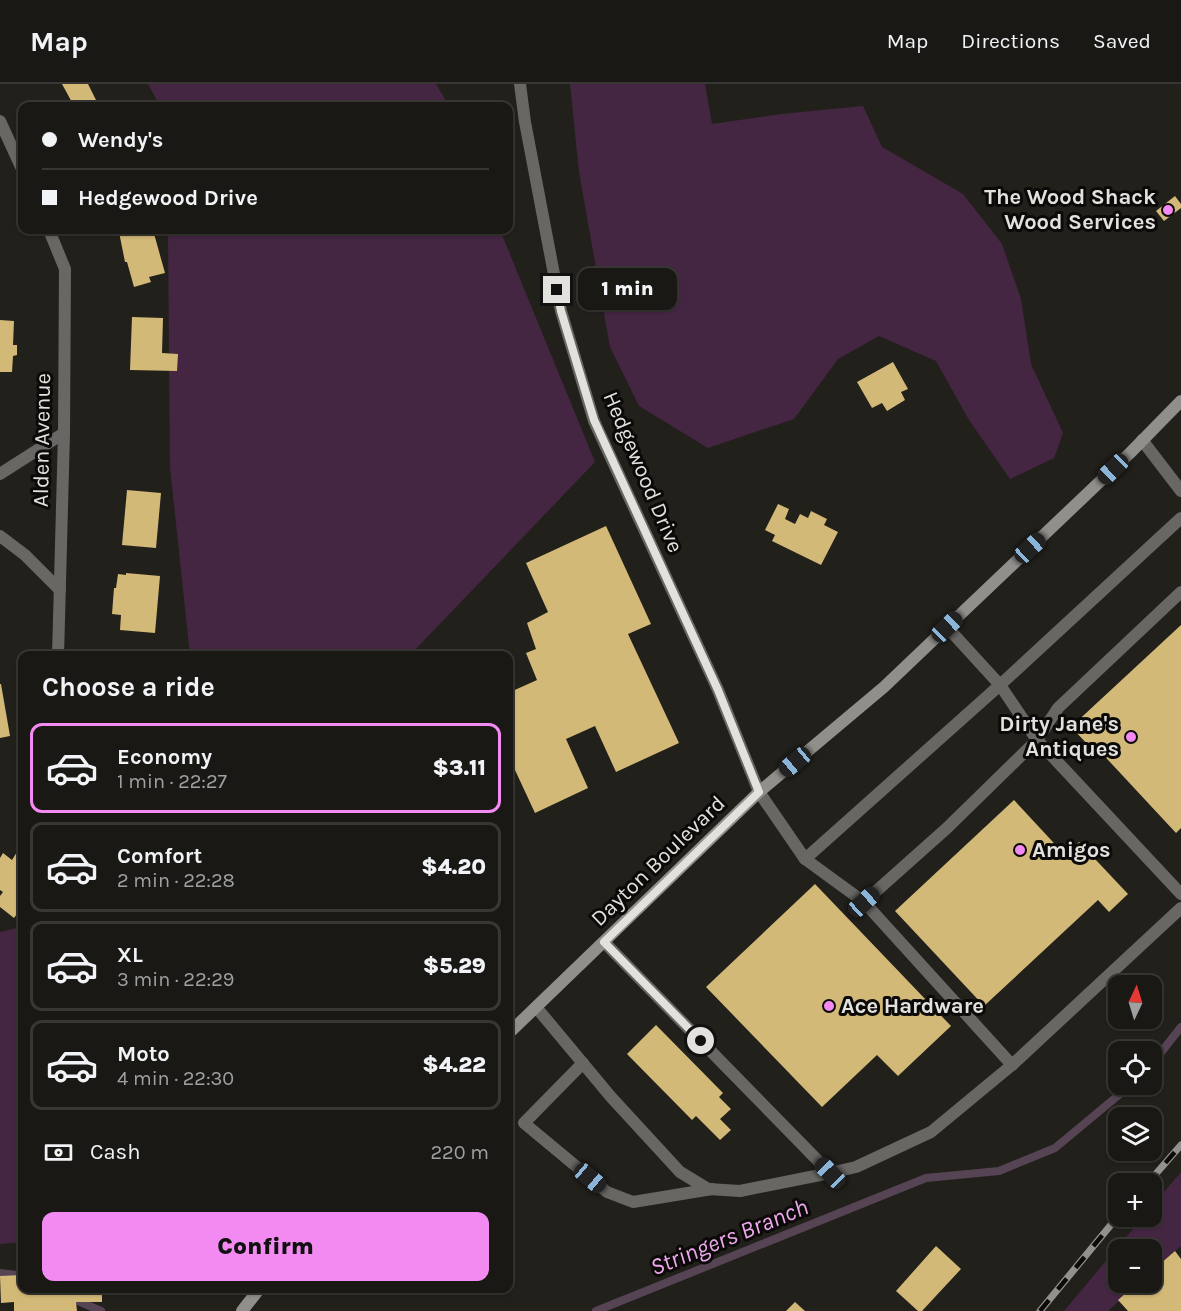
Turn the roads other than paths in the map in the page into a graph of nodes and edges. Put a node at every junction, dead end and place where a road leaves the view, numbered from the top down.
1 (520, 84) edge
2 (0, 120) edge
3 (18, 160) edge
4 (51, 234) edge
5 (1181, 401) edge
6 (64, 433) junction
7 (1142, 440) junction
8 (0, 474) edge
9 (1181, 491) edge
10 (1181, 518) edge
11 (0, 536) edge
12 (60, 590) junction
13 (1181, 592) edge
14 (947, 627) junction
15 (58, 651) edge
16 (1000, 685) junction
17 (1037, 740) junction
18 (759, 792) junction
19 (805, 859) junction
20 (1181, 894) edge
21 (864, 902) junction
22 (1181, 908) edge
23 (604, 942) junction
24 (536, 1007) junction
25 (513, 1029) edge
26 (583, 1063) junction
27 (1012, 1065) junction
28 (830, 1173) junction
29 (712, 1189) junction
30 (256, 1293) edge
31 (242, 1311) edge

1 - 18 street, Hedgewood Drive
2 - 3 street
4 - 6 street, Alden Avenue
5 - 7 main road, Dayton Boulevard
6 - 8 street
6 - 12 street, Alden Avenue
7 - 9 street
7 - 14 main road, Dayton Boulevard
10 - 16 street
11 - 12 street
12 - 15 street, Alden Avenue
13 - 17 street
14 - 16 street
14 - 18 main road, Dayton Boulevard
16 - 17 street
16 - 19 street
17 - 20 street
17 - 21 street
18 - 19 street, Hedgewood Drive
18 - 23 main road, Dayton Boulevard
19 - 21 street, Hedgewood Drive
21 - 27 street, Hedgewood Drive
22 - 27 street
23 - 24 main road, Dayton Boulevard
23 - 28 street
24 - 25 main road, Dayton Boulevard
24 - 26 street
26 - 29 street
26 - 29 street
27 - 28 street
28 - 29 street
30 - 31 main road

